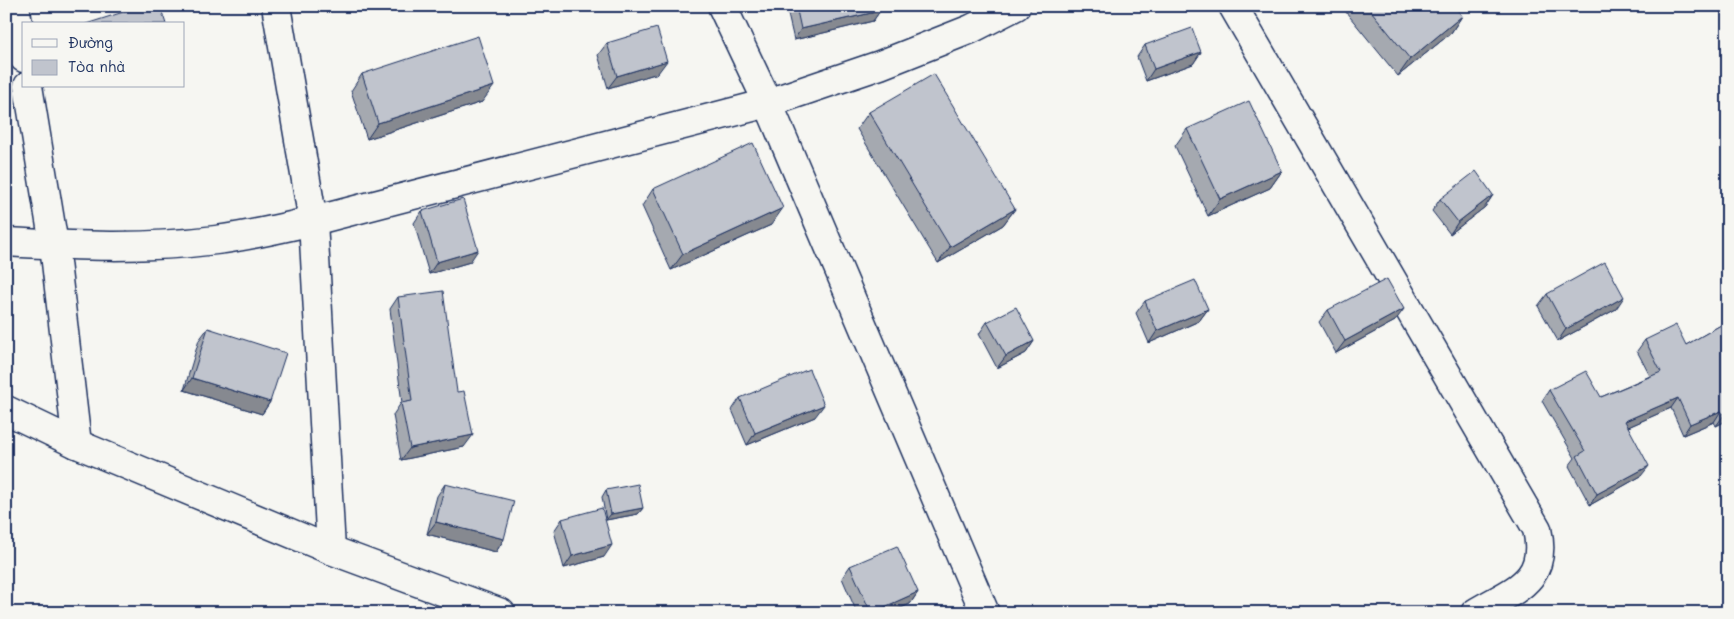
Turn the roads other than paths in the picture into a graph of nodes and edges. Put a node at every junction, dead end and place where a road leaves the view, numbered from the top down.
1 (15, 6) edge
2 (276, 6) edge
3 (722, 6) edge
4 (1016, 6) edge
5 (1233, 6) edge
6 (22, 46) edge
7 (28, 88) edge
8 (768, 103) junction
9 (313, 221) junction
10 (6, 242) edge
11 (54, 245) junction
12 (6, 410) edge
13 (77, 444) junction
14 (331, 550) junction
15 (501, 613) edge
16 (985, 613) edge
17 (1475, 613) edge

1 - 6 street
2 - 9 street
3 - 8 street
4 - 8 street
5 - 17 street
7 - 11 street
8 - 9 street
8 - 16 street
9 - 11 street
9 - 14 street
10 - 11 street
11 - 13 street
12 - 13 street
13 - 14 street
14 - 15 street

